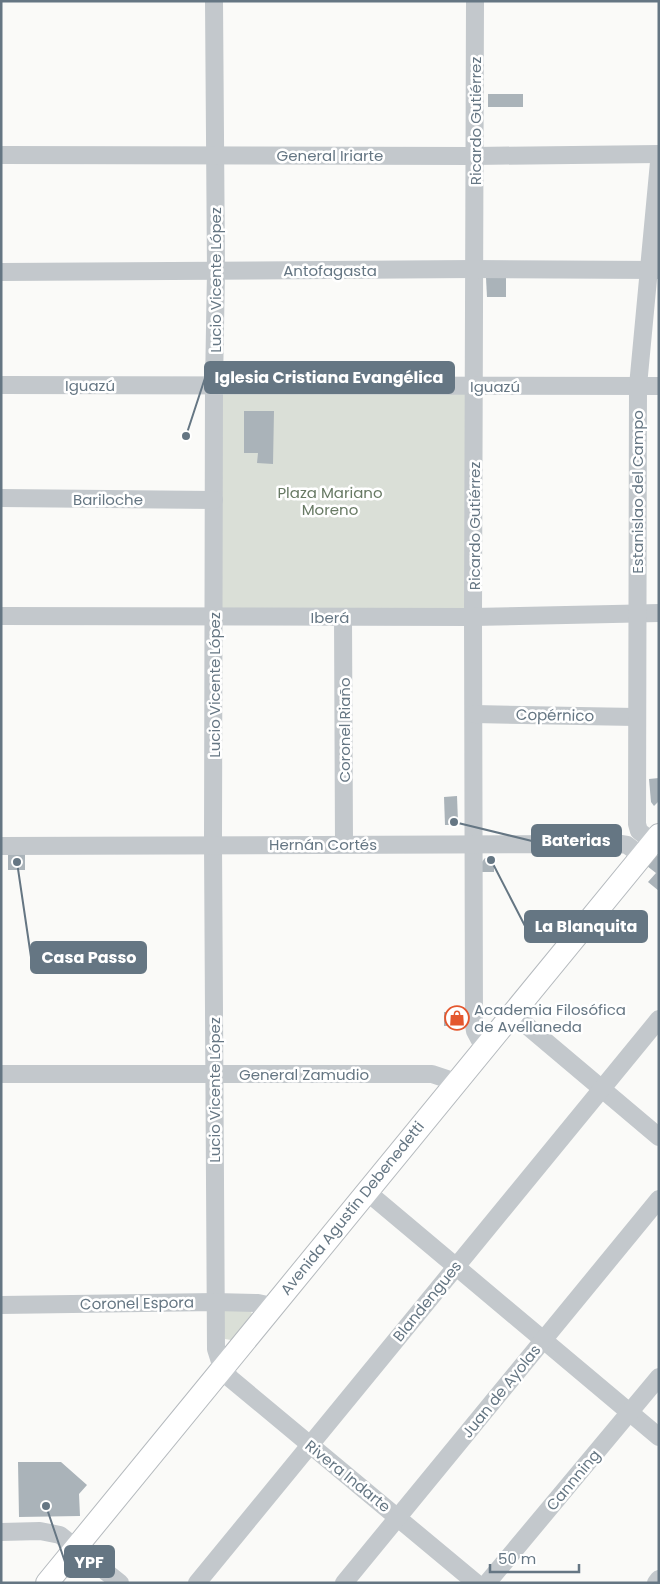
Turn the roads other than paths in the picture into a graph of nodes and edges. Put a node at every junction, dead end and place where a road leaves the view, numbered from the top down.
1 (214, 1) edge
2 (475, 1) edge
3 (659, 154) edge
4 (1, 155) edge
5 (214, 155) junction
6 (475, 156) junction
7 (659, 162) edge
8 (474, 269) junction
9 (653, 270) edge
10 (216, 271) junction
11 (1, 272) edge
12 (214, 384) junction
13 (1, 385) edge
14 (475, 386) junction
15 (638, 386) junction
16 (659, 386) edge
17 (1, 498) edge
18 (214, 500) junction
19 (636, 613) junction
20 (659, 613) edge
21 (214, 615) junction
22 (1, 616) edge
23 (343, 617) junction
24 (473, 617) junction
25 (474, 714) junction
26 (636, 717) junction
27 (213, 844) junction
28 (344, 844) junction
29 (651, 844) edge
30 (474, 845) junction
31 (1, 846) edge
32 (512, 1013) junction
33 (659, 1019) edge
34 (484, 1048) junction
35 (1, 1074) edge
36 (214, 1074) junction
37 (456, 1082) junction
38 (602, 1089) junction
39 (659, 1137) edge
40 (366, 1191) junction
41 (659, 1199) edge
42 (455, 1266) junction
43 (215, 1302) junction
44 (1, 1305) edge
45 (272, 1306) junction
46 (543, 1340) junction
47 (222, 1368) junction
48 (659, 1377) edge
49 (630, 1413) junction
50 (659, 1437) edge
51 (309, 1444) junction
52 (398, 1516) junction
53 (1, 1532) edge
54 (76, 1546) junction
55 (659, 1579) edge
56 (47, 1583) edge
57 (120, 1583) edge
58 (197, 1583) edge
59 (344, 1583) edge
60 (476, 1583) edge
61 (487, 1583) edge
62 (656, 1583) edge

1 - 5 street, Lucio Vicente López
2 - 6 street, Ricardo Gutiérrez
3 - 6 street, General Iriarte
4 - 5 street, General Iriarte
5 - 6 street, General Iriarte
5 - 10 street, Lucio Vicente López
6 - 8 street, Ricardo Gutiérrez
7 - 9 street, Estanislao del Campo
8 - 9 street, Antofagasta
8 - 10 street, Antofagasta
8 - 14 street, Ricardo Gutiérrez
9 - 15 street, Estanislao del Campo
10 - 11 street, Antofagasta
10 - 12 street, Lucio Vicente López
12 - 13 street, Iguazú
12 - 14 street, Iguazú
12 - 18 street, Lucio Vicente López
14 - 15 street, Iguazú
14 - 24 street, Ricardo Gutiérrez
15 - 16 street, Iguazú
15 - 19 street, Estanislao del Campo
17 - 18 street, Bariloche
18 - 21 street, Lucio Vicente López
19 - 20 street, Iberá
19 - 24 street, Iberá
19 - 26 street, Estanislao del Campo
21 - 22 street, Iberá
21 - 23 street, Iberá
21 - 27 street, Lucio Vicente López
23 - 24 street, Iberá
23 - 28 street, Coronel Riaño
24 - 25 street, Ricardo Gutiérrez
25 - 26 street, Copérnico
25 - 30 street, Ricardo Gutiérrez
26 - 29 street, Estanislao del Campo
27 - 28 street, Hernán Cortés
27 - 31 street, Hernán Cortés
27 - 36 street, Lucio Vicente López
28 - 30 street, Hernán Cortés
29 - 30 street, Hernán Cortés
29 - 32 main road, Avenida Agustín Debenedetti
30 - 34 street, Ricardo Gutiérrez
32 - 34 main road, Avenida Agustín Debenedetti
32 - 38 street
33 - 38 street, Blandengues
34 - 37 main road, Avenida Agustín Debenedetti
35 - 36 street, General Zamudio
36 - 37 street, General Zamudio
36 - 43 street, Lucio Vicente López
37 - 40 main road, Avenida Agustín Debenedetti
38 - 39 street
38 - 42 street, Blandengues
40 - 42 street
40 - 45 main road, Avenida Agustín Debenedetti
41 - 46 street, Juan de Ayolas
42 - 46 street
42 - 51 street, Blandengues
43 - 44 street, Coronel Espora
43 - 45 street, Coronel Espora
43 - 47 street, Lucio Vicente López
45 - 47 main road, Avenida Agustín Debenedetti
46 - 49 street
46 - 52 street, Juan de Ayolas
47 - 51 street, Rivera Indarte
47 - 54 main road, Avenida Agustín Debenedetti
48 - 49 street, Cannning
49 - 50 street
49 - 61 street, Cannning
51 - 52 street, Rivera Indarte
51 - 58 street, Blandengues
52 - 59 street, Juan de Ayolas
52 - 60 street, Rivera Indarte
53 - 54 street
54 - 56 main road, Avenida Agustín Debenedetti
54 - 57 street
55 - 62 street

